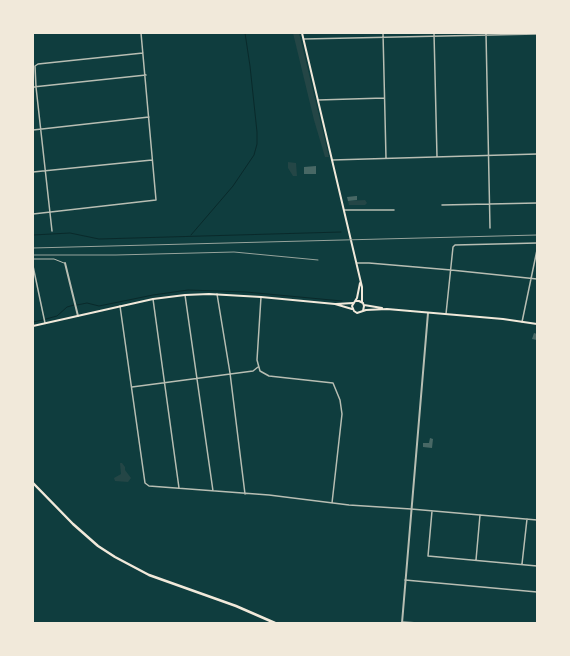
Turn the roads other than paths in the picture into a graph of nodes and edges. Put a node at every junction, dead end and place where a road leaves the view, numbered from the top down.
1 (142, 33) edge
2 (302, 33) edge
3 (382, 33) edge
4 (434, 33) edge
5 (486, 33) edge
6 (537, 34) edge
7 (486, 36) junction
8 (434, 37) junction
9 (383, 38) junction
10 (304, 39) junction
11 (144, 52) junction
12 (146, 75) junction
13 (34, 87) edge
14 (384, 98) junction
15 (318, 100) junction
16 (149, 118) junction
17 (41, 129) junction
18 (33, 130) edge
19 (537, 154) edge
20 (488, 156) junction
21 (437, 157) junction
22 (386, 158) junction
23 (152, 160) junction
24 (332, 160) junction
25 (45, 171) junction
26 (33, 172) edge
27 (537, 203) edge
28 (490, 204) junction
29 (442, 206) dead end
30 (344, 210) junction
31 (394, 210) dead end
32 (50, 212) junction
33 (33, 214) edge
34 (490, 228) dead end
35 (52, 231) dead end
36 (537, 243) edge
37 (537, 250) edge
38 (33, 259) edge
39 (65, 263) joint
40 (357, 263) junction
41 (33, 266) edge
42 (451, 270) junction
43 (532, 278) junction
44 (537, 279) edge
45 (361, 282) junction
46 (217, 294) junction
47 (185, 295) junction
48 (261, 297) junction
49 (153, 300) junction
50 (356, 301) junction
51 (362, 302) junction
52 (353, 303) junction
53 (335, 304) junction
54 (364, 305) junction
55 (120, 306) junction
56 (387, 309) junction
57 (352, 310) junction
58 (363, 311) junction
59 (428, 313) junction
60 (446, 314) junction
61 (78, 316) junction
62 (522, 322) junction
63 (45, 323) junction
64 (537, 324) edge
65 (33, 326) edge
66 (258, 367) junction
67 (230, 374) junction
68 (198, 378) junction
69 (165, 382) junction
70 (132, 387) junction
71 (33, 483) edge
72 (179, 488) junction
73 (213, 491) junction
74 (245, 494) junction
75 (332, 503) junction
76 (411, 509) junction
77 (432, 511) junction
78 (480, 515) junction
79 (527, 519) junction
80 (537, 520) edge
81 (476, 560) junction
82 (522, 564) junction
83 (537, 566) edge
84 (405, 580) junction
85 (537, 592) edge
86 (402, 622) edge
87 (275, 623) edge
88 (418, 623) edge

1 - 11 street
2 - 10 main road
3 - 9 street
4 - 8 street
5 - 7 street
6 - 7 street
7 - 8 street
7 - 20 street
8 - 9 street
8 - 21 street
9 - 10 street
9 - 14 street
10 - 15 main road
11 - 12 street
11 - 13 street
12 - 13 street
12 - 16 street
13 - 17 street
14 - 15 street
14 - 22 street
15 - 24 main road
16 - 17 street
16 - 23 street
17 - 18 street
17 - 25 street
19 - 20 street
20 - 21 street
20 - 28 street
21 - 22 street
22 - 24 street
23 - 25 street
23 - 32 street
24 - 30 main road
25 - 26 street
25 - 32 street
27 - 28 street
28 - 29 street
28 - 34 street
30 - 31 street
30 - 40 main road
32 - 33 street
32 - 35 street
36 - 42 street
37 - 43 street
38 - 39 lane
39 - 61 street
40 - 42 street
40 - 45 main road
41 - 63 street
42 - 43 street
42 - 60 street
43 - 44 street
43 - 62 street
45 - 50 main road
45 - 51 main road
46 - 47 main road
46 - 48 main road
46 - 67 street
47 - 49 main road
47 - 68 street
48 - 53 main road
48 - 66 street
49 - 55 main road
49 - 69 street
50 - 51 main road
50 - 52 main road
51 - 54 main road
52 - 53 main road
52 - 57 main road
53 - 57 main road
54 - 56 main road
54 - 58 main road
55 - 61 main road
55 - 70 street
56 - 58 main road
56 - 59 main road
57 - 58 main road
59 - 60 main road
59 - 76 street
60 - 62 main road
61 - 63 main road
62 - 64 main road
63 - 65 main road
66 - 67 street
66 - 75 street
67 - 68 street
67 - 74 street
68 - 69 street
68 - 73 street
69 - 70 street
69 - 72 street
70 - 72 street
71 - 87 main road
72 - 73 street
73 - 74 street
74 - 75 street
75 - 76 street
76 - 77 street
76 - 84 street
77 - 78 street
77 - 81 street
78 - 79 street
78 - 81 street
79 - 80 street
79 - 82 street
81 - 82 street
82 - 83 street
84 - 85 street
84 - 86 street
86 - 88 street

